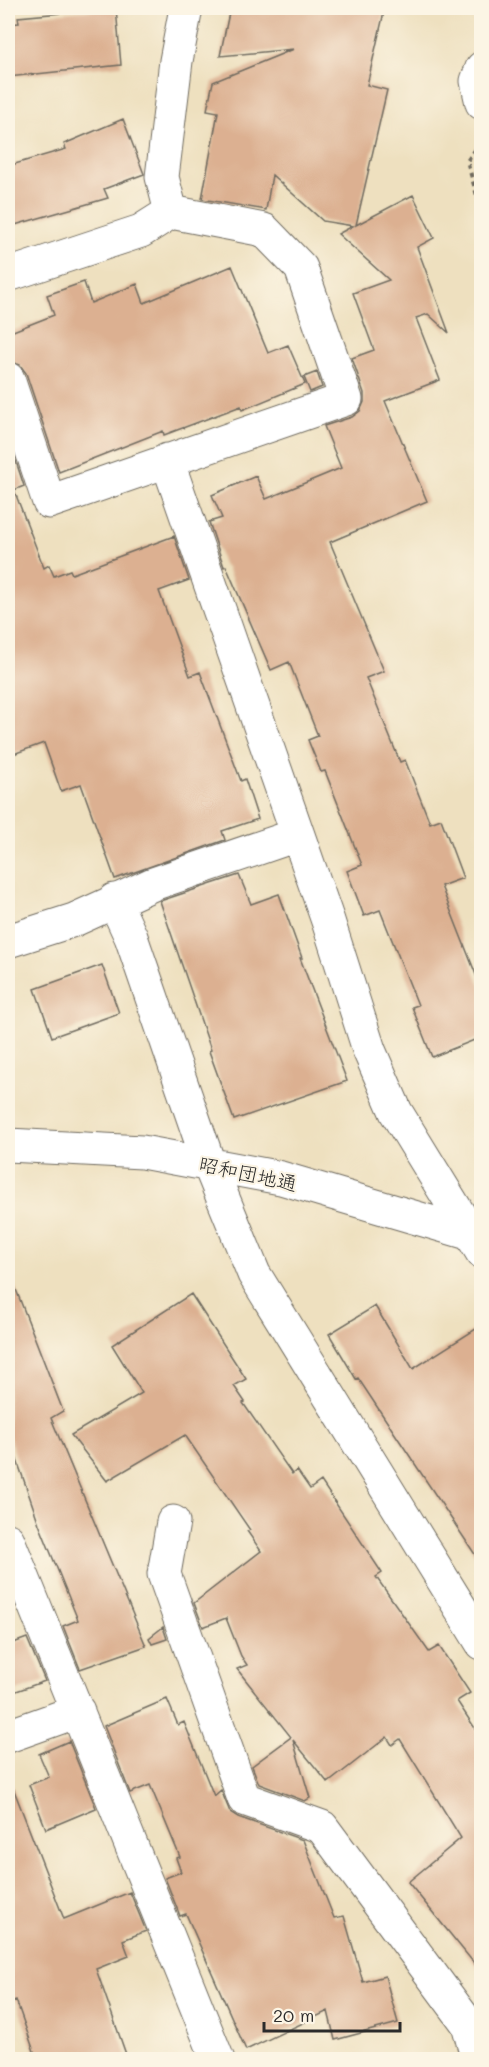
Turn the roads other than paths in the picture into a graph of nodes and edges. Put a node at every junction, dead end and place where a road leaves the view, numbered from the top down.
1 (186, 8) edge
2 (482, 68) edge
3 (482, 104) edge
4 (171, 212) junction
5 (8, 275) edge
6 (8, 379) edge
7 (167, 460) junction
8 (297, 835) junction
9 (114, 900) junction
10 (8, 941) edge
11 (8, 1145) edge
12 (209, 1164) junction
13 (477, 1241) edge
14 (173, 1522) dead end
15 (8, 1540) edge
16 (482, 1643) edge
17 (78, 1711) junction
18 (8, 1736) edge
19 (219, 2060) edge
20 (478, 2060) edge

1 - 4 street
2 - 3 street
4 - 5 street
4 - 7 street
6 - 7 street
7 - 8 street
8 - 9 street
8 - 13 street
9 - 10 street
9 - 12 street
11 - 12 street, 昭和団地通
12 - 13 street, 昭和団地通
12 - 16 street
14 - 20 street
15 - 17 street
17 - 18 street
17 - 19 street

